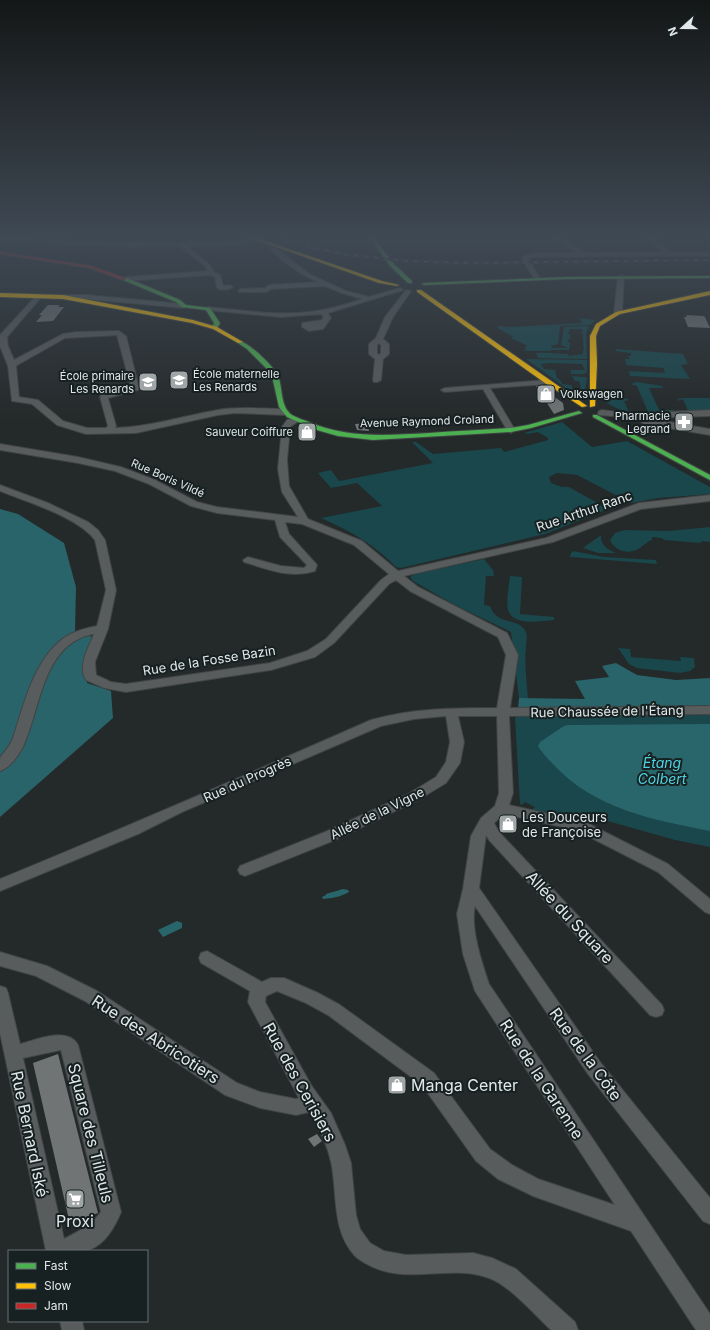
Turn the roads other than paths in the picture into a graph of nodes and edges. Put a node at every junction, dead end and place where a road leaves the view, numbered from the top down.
1 (35, 300) edge
2 (79, 300) edge
3 (119, 300) edge
4 (176, 300) edge
5 (365, 300) edge
6 (400, 300) edge
7 (437, 300) edge
8 (619, 300) edge
9 (677, 300) edge
10 (184, 306) junction
11 (208, 309) junction
12 (324, 312) junction
13 (618, 313) junction
14 (322, 322) dead end
15 (214, 328) junction
16 (2, 346) edge
17 (12, 366) junction
18 (377, 380) dead end
19 (547, 382) junction
20 (485, 386) junction
21 (445, 390) dead end
22 (585, 408) junction
23 (285, 412) junction
24 (710, 413) edge
25 (599, 414) junction
26 (637, 416) junction
27 (296, 420) junction
28 (108, 430) junction
29 (511, 430) junction
30 (710, 432) edge
31 (0, 447) edge
32 (710, 478) edge
33 (0, 488) edge
34 (710, 498) edge
35 (279, 518) junction
36 (304, 521) junction
37 (248, 560) dead end
38 (397, 574) junction
39 (102, 629) junction
40 (710, 710) edge
41 (451, 712) junction
42 (503, 712) junction
43 (0, 766) edge
44 (501, 808) junction
45 (486, 822) junction
46 (245, 870) dead end
47 (0, 885) edge
48 (471, 889) junction
49 (710, 908) edge
50 (207, 958) dead end
51 (0, 959) edge
52 (259, 992) junction
53 (0, 993) edge
54 (656, 1010) dead end
55 (13, 1053) junction
56 (313, 1103) junction
57 (710, 1214) edge
58 (637, 1223) junction
59 (56, 1250) edge
60 (62, 1250) edge
61 (567, 1330) edge
62 (708, 1330) edge

1 - 16 street
2 - 15 main road
3 - 10 street
4 - 10 main road
5 - 12 street
6 - 18 street
7 - 19 main road
8 - 13 street
9 - 13 main road
10 - 11 main road
11 - 12 street
11 - 15 main road
12 - 14 street
13 - 22 main road
15 - 23 main road
16 - 17 street
17 - 28 street
17 - 28 street
19 - 20 street
19 - 22 main road
20 - 21 street
20 - 29 street
22 - 25 main road
22 - 25 main road
22 - 29 main road, Avenue Raymond Croland
23 - 27 main road, Avenue Raymond Croland
23 - 28 street
24 - 26 street
25 - 26 street
25 - 32 main road
26 - 30 street
27 - 29 main road, Avenue Raymond Croland
27 - 36 street
31 - 35 street, Rue Boris Vildé
33 - 39 street
34 - 38 street, Rue Arthur Ranc
35 - 36 street, Rue Boris Vildé
35 - 37 street
36 - 38 street, Rue Boris Vildé
38 - 39 street, Rue de la Fosse Bazin
38 - 42 street, Rue Boris Vildé
39 - 43 street
40 - 42 street, Rue Chaussée de l'Étang
41 - 42 street, Rue du Progrès
41 - 46 street, Allée de la Vigne
41 - 47 street, Rue du Progrès
42 - 44 street, Rue Boris Vildé
44 - 45 street, Rue de la Garenne
44 - 49 street
45 - 48 street, Rue de la Garenne
45 - 54 street, Allée du Square
48 - 57 street, Rue de la Côte
48 - 58 street, Rue de la Garenne
50 - 52 street
51 - 56 street, Rue des Abricotiers
52 - 56 street, Rue des Cerisiers
52 - 58 street
53 - 55 street, Rue Bernard Iské
55 - 59 street, Rue Bernard Iské
55 - 60 street, Square des Tilleuls
56 - 61 street, Rue des Cerisiers
58 - 62 street, Rue de la Garenne

